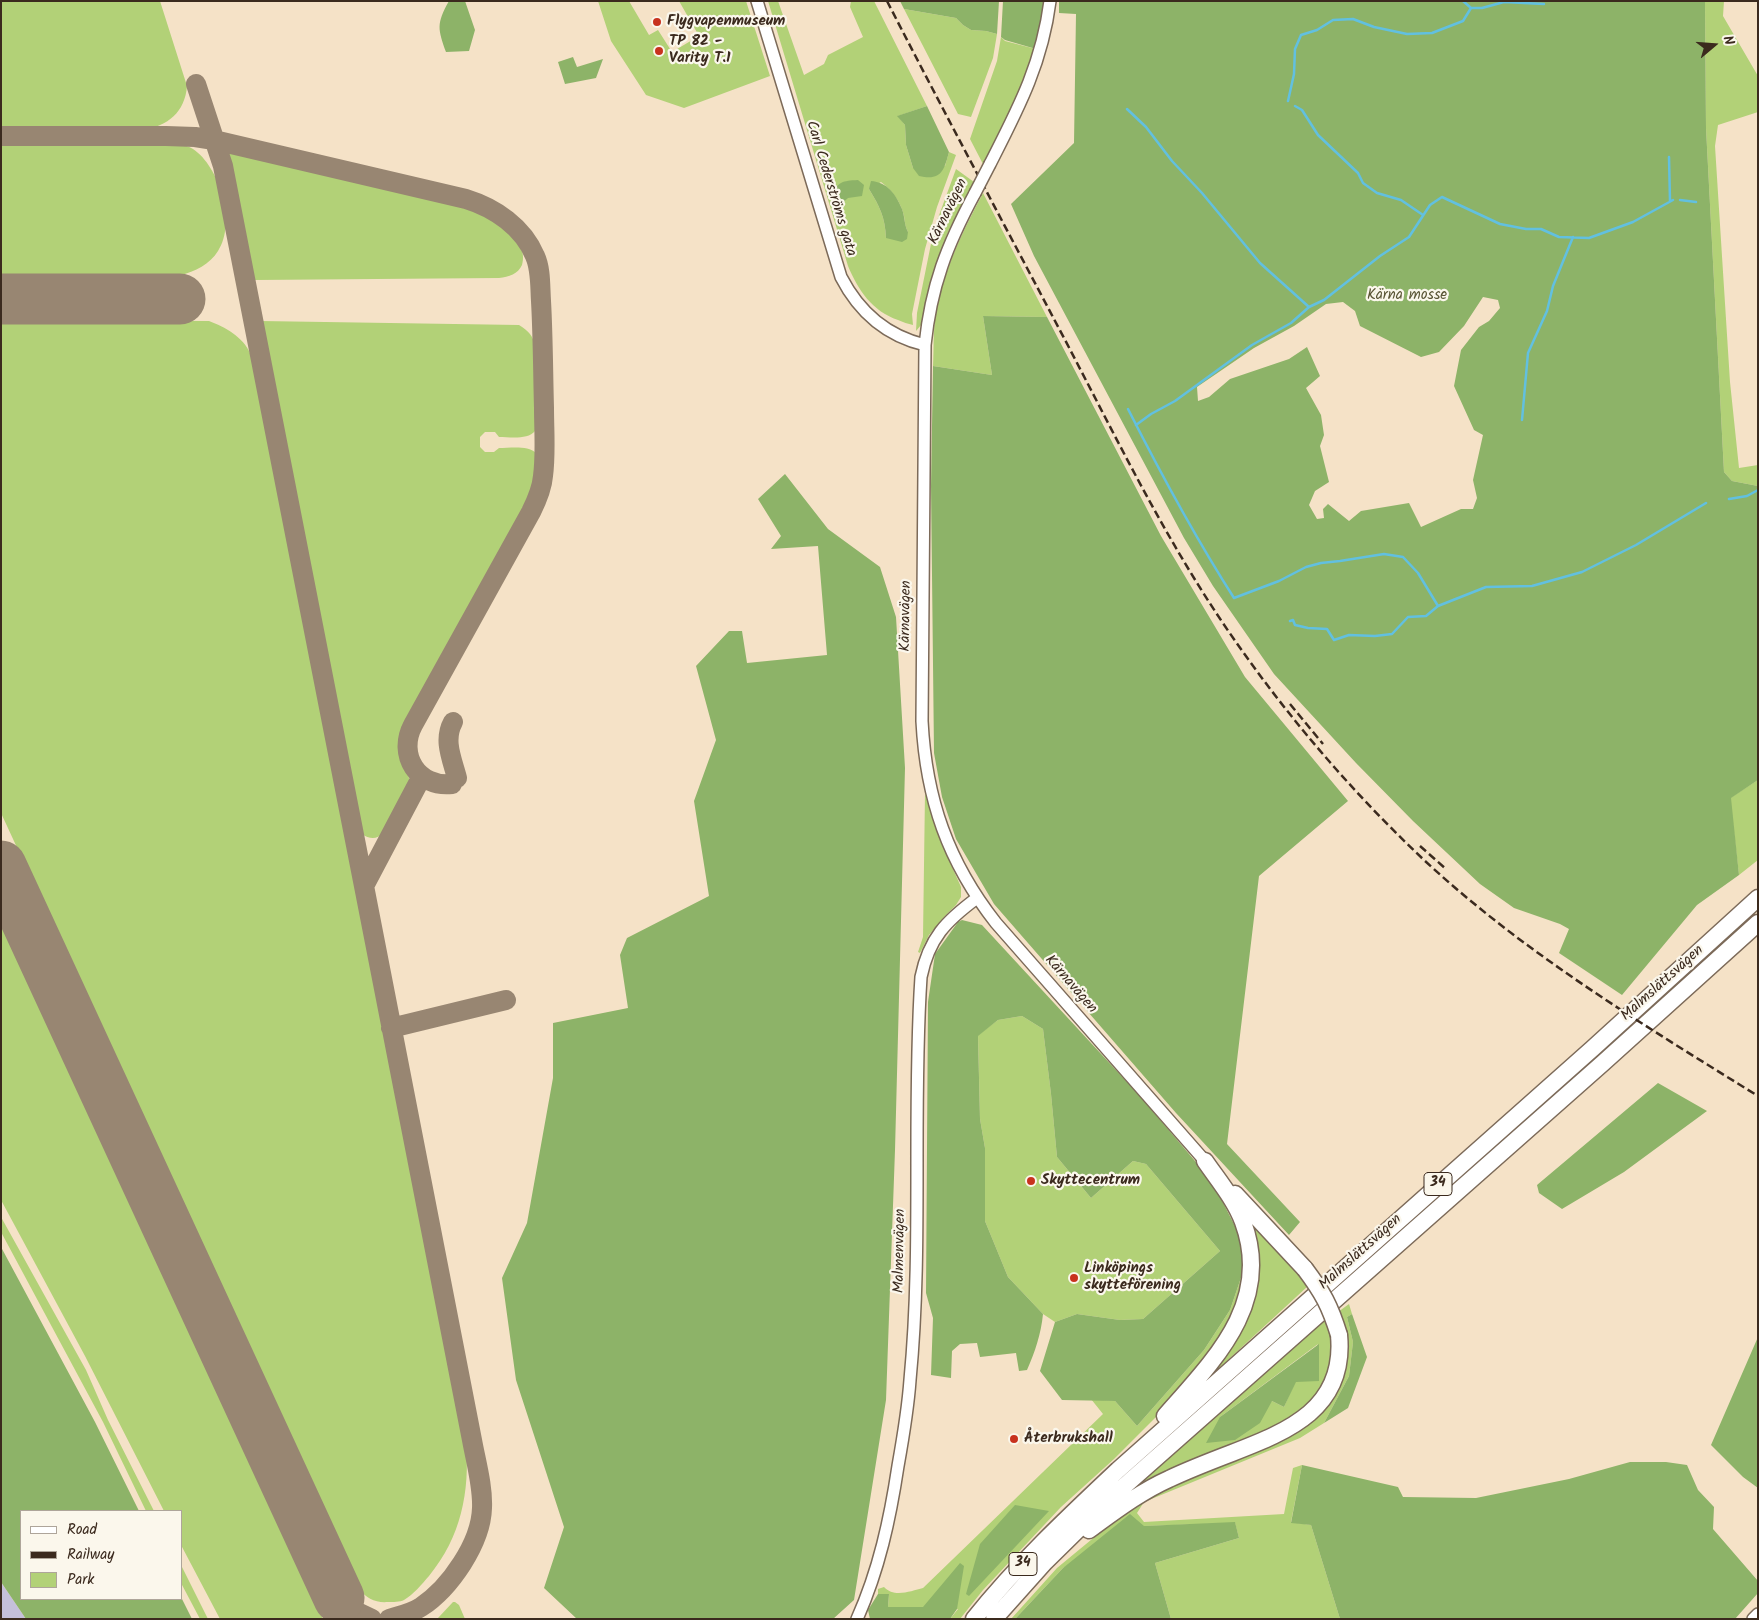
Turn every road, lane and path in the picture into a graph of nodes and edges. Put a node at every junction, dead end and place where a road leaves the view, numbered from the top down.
1 (757, 1) edge
2 (1050, 1) edge
3 (925, 345) junction
4 (977, 898) junction
5 (1758, 898) edge
6 (1758, 923) edge
7 (1205, 1161) junction
8 (1118, 1470) junction
9 (1045, 1562) junction
10 (1758, 1614) edge
11 (857, 1619) edge
12 (974, 1619) edge
13 (994, 1619) edge
14 (1753, 1619) edge

1 - 3 street, Carl Cederströms gata
2 - 3 street, Kärnavägen, bridge
3 - 4 street, Kärnavägen
4 - 7 street, Kärnavägen
4 - 11 street, Malmenvägen
5 - 8 highway, Malmslättsvägen / 34
6 - 9 highway, Malmslättsvägen / 34
7 - 8 highway
7 - 9 highway, bridge
8 - 12 highway, Malmslättsvägen / 34
9 - 13 highway, Malmslättsvägen / 34
10 - 14 street

